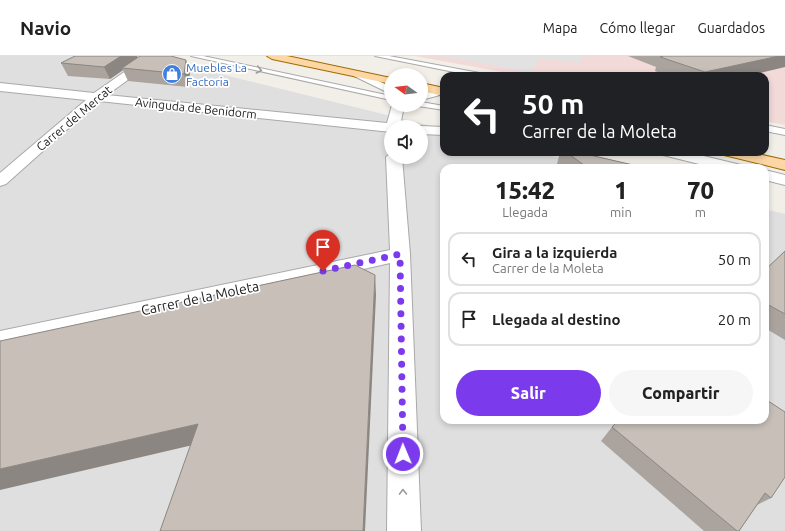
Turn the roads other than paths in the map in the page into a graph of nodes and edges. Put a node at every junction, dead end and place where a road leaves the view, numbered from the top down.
1 (194, 56) edge
2 (272, 56) edge
3 (310, 56) edge
4 (378, 56) edge
5 (155, 57) edge
6 (464, 72) edge
7 (357, 74) junction
8 (384, 74) edge
9 (384, 76) edge
10 (428, 81) edge
11 (0, 87) edge
12 (384, 87) edge
13 (428, 87) edge
14 (440, 87) edge
15 (440, 88) edge
16 (440, 89) edge
17 (428, 93) edge
18 (96, 97) junction
19 (384, 97) edge
20 (428, 105) edge
21 (440, 107) edge
22 (384, 127) edge
23 (769, 129) edge
24 (428, 130) edge
25 (440, 131) edge
26 (785, 132) edge
27 (769, 150) edge
28 (785, 154) edge
29 (685, 156) edge
30 (745, 156) edge
31 (25, 159) junction
32 (0, 163) edge
33 (394, 164) edge
34 (718, 164) edge
35 (785, 166) edge
36 (769, 176) edge
37 (785, 180) edge
38 (0, 181) edge
39 (400, 254) junction
40 (0, 341) edge
41 (404, 531) edge

1 -> 19 lane
2 - 7 main road
3 - 8 main road
4 - 6 lane
5 - 18 street, Carrer del Mercat
7 - 9 main road
7 - 12 lane
10 - 14 main road
11 - 18 street, Avinguda de Benidorm
13 - 15 main road
16 - 17 street
18 - 22 street, Avinguda de Benidorm
18 - 31 street, Carrer del Mercat
20 - 21 lane
23 - 26 lane
24 - 25 street
27 - 28 main road
29 - 34 street
30 - 35 main road
31 - 32 street
31 - 38 street, Carrer del Mercat
33 - 39 street
36 - 37 street
39 - 40 street, Carrer de la Moleta
41 -> 39 street

